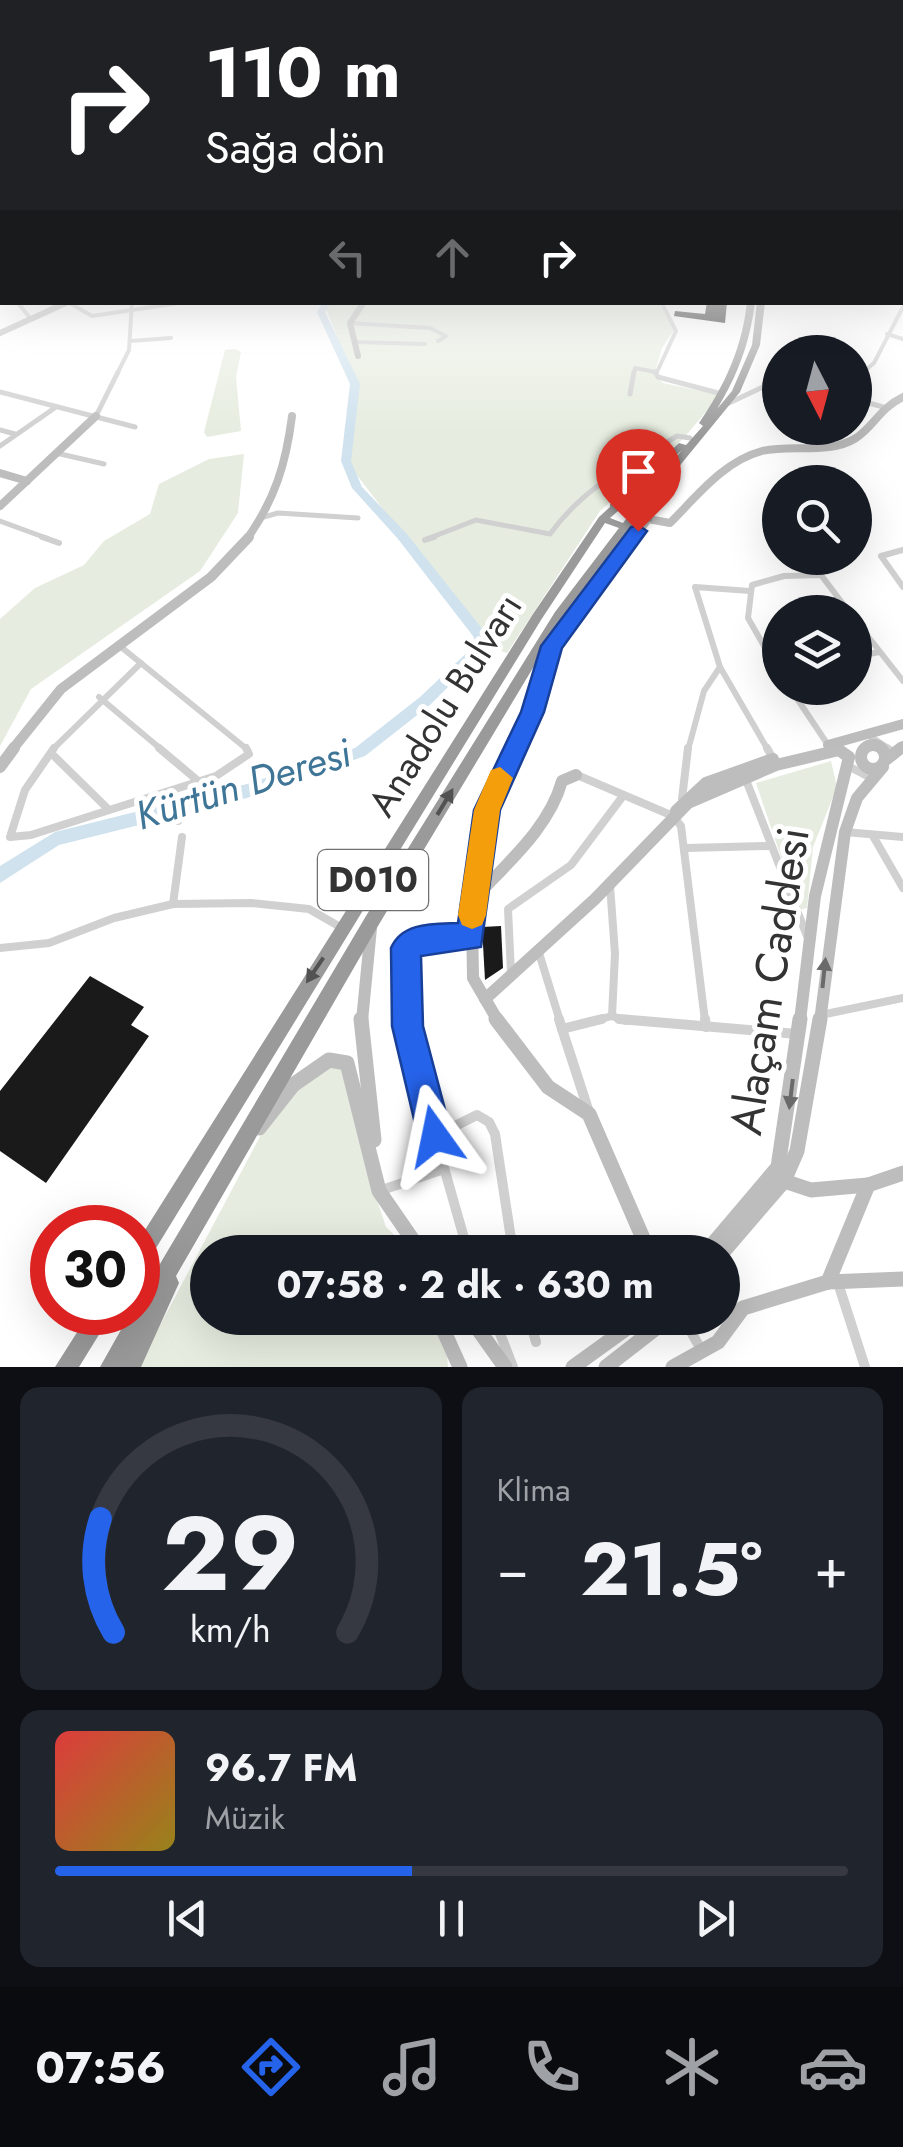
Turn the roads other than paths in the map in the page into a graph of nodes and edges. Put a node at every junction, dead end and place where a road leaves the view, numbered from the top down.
1 (23, 309) edge
2 (53, 309) edge
3 (80, 309) edge
4 (145, 309) edge
5 (359, 309) edge
6 (665, 309) edge
7 (750, 309) edge
8 (760, 309) edge
9 (902, 310) edge
10 (132, 311) junction
11 (31, 319) junction
12 (350, 323) junction
13 (0, 333) edge
14 (887, 334) junction
15 (170, 338) dead end
16 (903, 339) edge
17 (130, 341) junction
18 (354, 342) junction
19 (438, 342) dead end
20 (425, 344) dead end
21 (358, 356) dead end
22 (872, 365) edge
23 (655, 372) junction
24 (762, 387) edge
25 (0, 392) edge
26 (630, 394) dead end
27 (726, 398) junction
28 (903, 398) edge
29 (872, 404) edge
30 (57, 406) junction
31 (883, 407) junction
32 (96, 416) junction
33 (292, 416) dead end
34 (135, 427) dead end
35 (0, 430) edge
36 (16, 435) junction
37 (690, 438) junction
38 (0, 446) edge
39 (56, 453) junction
40 (104, 464) dead end
41 (0, 473) edge
42 (27, 481) junction
43 (0, 506) edge
44 (609, 512) junction
45 (264, 517) junction
46 (358, 518) dead end
47 (0, 520) edge
48 (632, 524) junction
49 (425, 540) dead end
50 (59, 543) dead end
51 (903, 550) edge
52 (903, 586) edge
53 (750, 591) junction
54 (836, 595) edge
55 (762, 642) edge
56 (872, 643) edge
57 (120, 648) junction
58 (879, 652) junction
59 (872, 653) edge
60 (141, 663) junction
61 (720, 667) junction
62 (903, 681) edge
63 (99, 697) junction
64 (798, 705) edge
65 (903, 724) edge
66 (858, 749) junction
67 (820, 750) junction
68 (52, 754) junction
69 (774, 762) junction
70 (888, 763) edge
71 (0, 767) edge
72 (576, 775) joint
73 (745, 777) junction
74 (198, 781) junction
75 (623, 796) junction
76 (682, 798) junction
77 (178, 799) dead end
78 (107, 808) junction
79 (673, 816) junction
80 (178, 822) dead end
81 (845, 832) junction
82 (873, 836) junction
83 (182, 837) dead end
84 (903, 837) edge
85 (770, 846) junction
86 (687, 848) junction
87 (610, 884) junction
88 (903, 888) edge
89 (474, 900) junction
90 (173, 904) junction
91 (372, 921) junction
92 (343, 928) junction
93 (470, 937) junction
94 (810, 942) junction
95 (0, 948) edge
96 (538, 948) junction
97 (511, 977) junction
98 (903, 998) edge
99 (485, 999) junction
100 (612, 1016) junction
101 (820, 1016) junction
102 (706, 1027) junction
103 (562, 1028) junction
104 (798, 1034) junction
105 (589, 1114) junction
106 (435, 1136) junction
107 (235, 1159) junction
108 (444, 1170) junction
109 (903, 1173) edge
110 (784, 1180) junction
111 (868, 1185) junction
112 (379, 1190) junction
113 (160, 1223) edge
114 (406, 1235) edge
115 (463, 1235) edge
116 (511, 1235) edge
117 (641, 1235) edge
118 (720, 1235) edge
119 (737, 1235) edge
120 (184, 1248) junction
121 (903, 1279) edge
122 (832, 1282) junction
123 (89, 1335) edge
124 (93, 1335) edge
125 (446, 1335) edge
126 (482, 1335) edge
127 (501, 1335) edge
128 (534, 1335) edge
129 (617, 1335) edge
130 (647, 1335) edge
131 (693, 1335) edge
132 (536, 1342) dead end
133 (703, 1353) junction
134 (66, 1367) edge
135 (77, 1367) edge
136 (112, 1367) edge
137 (130, 1367) edge
138 (460, 1367) edge
139 (504, 1367) edge
140 (513, 1367) edge
141 (573, 1367) edge
142 (606, 1367) edge
143 (673, 1367) edge
144 (865, 1367) edge

1 - 11 street
2 - 11 street
3 - 10 street
4 - 10 street
5 - 12 street
6 - 23 street
7 - 27 highway, Anadolu Bulvarı / D010
8 - 27 highway, Anadolu Bulvarı / D010
9 - 14 street
10 - 17 street
11 - 13 street
12 - 18 street
12 - 19 street
14 - 16 street
14 - 22 street
15 - 17 street
17 - 32 street
18 - 20 street
18 - 21 street
23 - 26 street
23 - 27 street
24 - 27 street
25 - 30 street
27 - 37 highway, Anadolu Bulvarı / D010
27 - 48 highway, Anadolu Bulvarı / D010
28 - 31 street
29 - 31 street
30 - 32 street
30 - 36 street
31 - 48 street
32 - 34 street
32 - 39 street
33 - 45 street
35 - 36 street
36 - 38 street
37 - 44 highway, Anadolu Bulvarı / D010
37 - 49 street
39 - 40 street
39 - 42 street
41 - 42 street
42 - 43 street
44 - 48 highway
44 - 92 highway, Anadolu Bulvarı / D010
45 - 46 street
45 - 57 street
47 - 50 street
48 - 89 street
91 -> 48 highway, Anadolu Bulvarı / D010
51 - 52 street
53 - 54 street
53 - 55 street
53 - 61 street
56 - 58 street
57 - 60 street
57 - 71 street
58 - 59 street
58 - 62 street
60 - 63 street
60 - 74 street
61 - 69 street
61 - 76 street
63 - 68 street
63 - 74 street
64 - 67 street
65 - 66 street
66 - 67 street
66 - 70 street
66 - 70 street
66 - 94 street, Alaçam Caddesi
67 - 69 street
68 - 78 street
68 - 78 street
69 - 73 street
69 - 76 street
70 - 81 street, Alaçam Caddesi
72 - 75 street
72 - 89 street
73 - 79 street
73 - 85 street
74 - 78 street
75 - 79 street
75 - 97 street
76 - 79 street
77 - 80 street
79 - 86 street
79 - 87 street
81 - 82 street
101 -> 81 street, Alaçam Caddesi
82 - 84 street
82 - 88 street
83 - 90 street
85 - 86 street
85 - 94 street
86 - 102 street
87 - 96 street
87 - 100 street
89 - 93 street
90 - 92 street
90 - 95 street
91 - 107 highway, Anadolu Bulvarı / D010
91 - 112 street
92 -> 113 highway, Anadolu Bulvarı / D010
93 - 99 street
93 - 106 street
94 - 104 street, Alaçam Caddesi
96 - 97 street
96 - 103 street
97 - 99 street
98 - 101 street
99 - 105 street
100 - 102 street
100 - 103 street
101 - 110 street, Alaçam Caddesi
102 - 104 street
103 - 105 street
104 -> 118 street, Alaçam Caddesi
105 - 117 street
106 - 108 street
106 - 116 street
107 - 112 street
107 - 120 highway, Anadolu Bulvarı / D010
108 - 112 street
108 - 115 street
109 - 111 street
110 - 111 street
110 - 119 street, Alaçam Caddesi
111 - 122 street
112 - 114 street
120 - 136 highway
120 - 137 highway, D010
121 - 122 street
122 - 133 street
122 - 144 street
123 - 134 highway
124 - 135 highway
125 - 138 street
126 - 139 street
127 - 140 street
128 - 132 street
129 - 141 street
130 - 142 street
131 - 133 street
133 - 143 street

